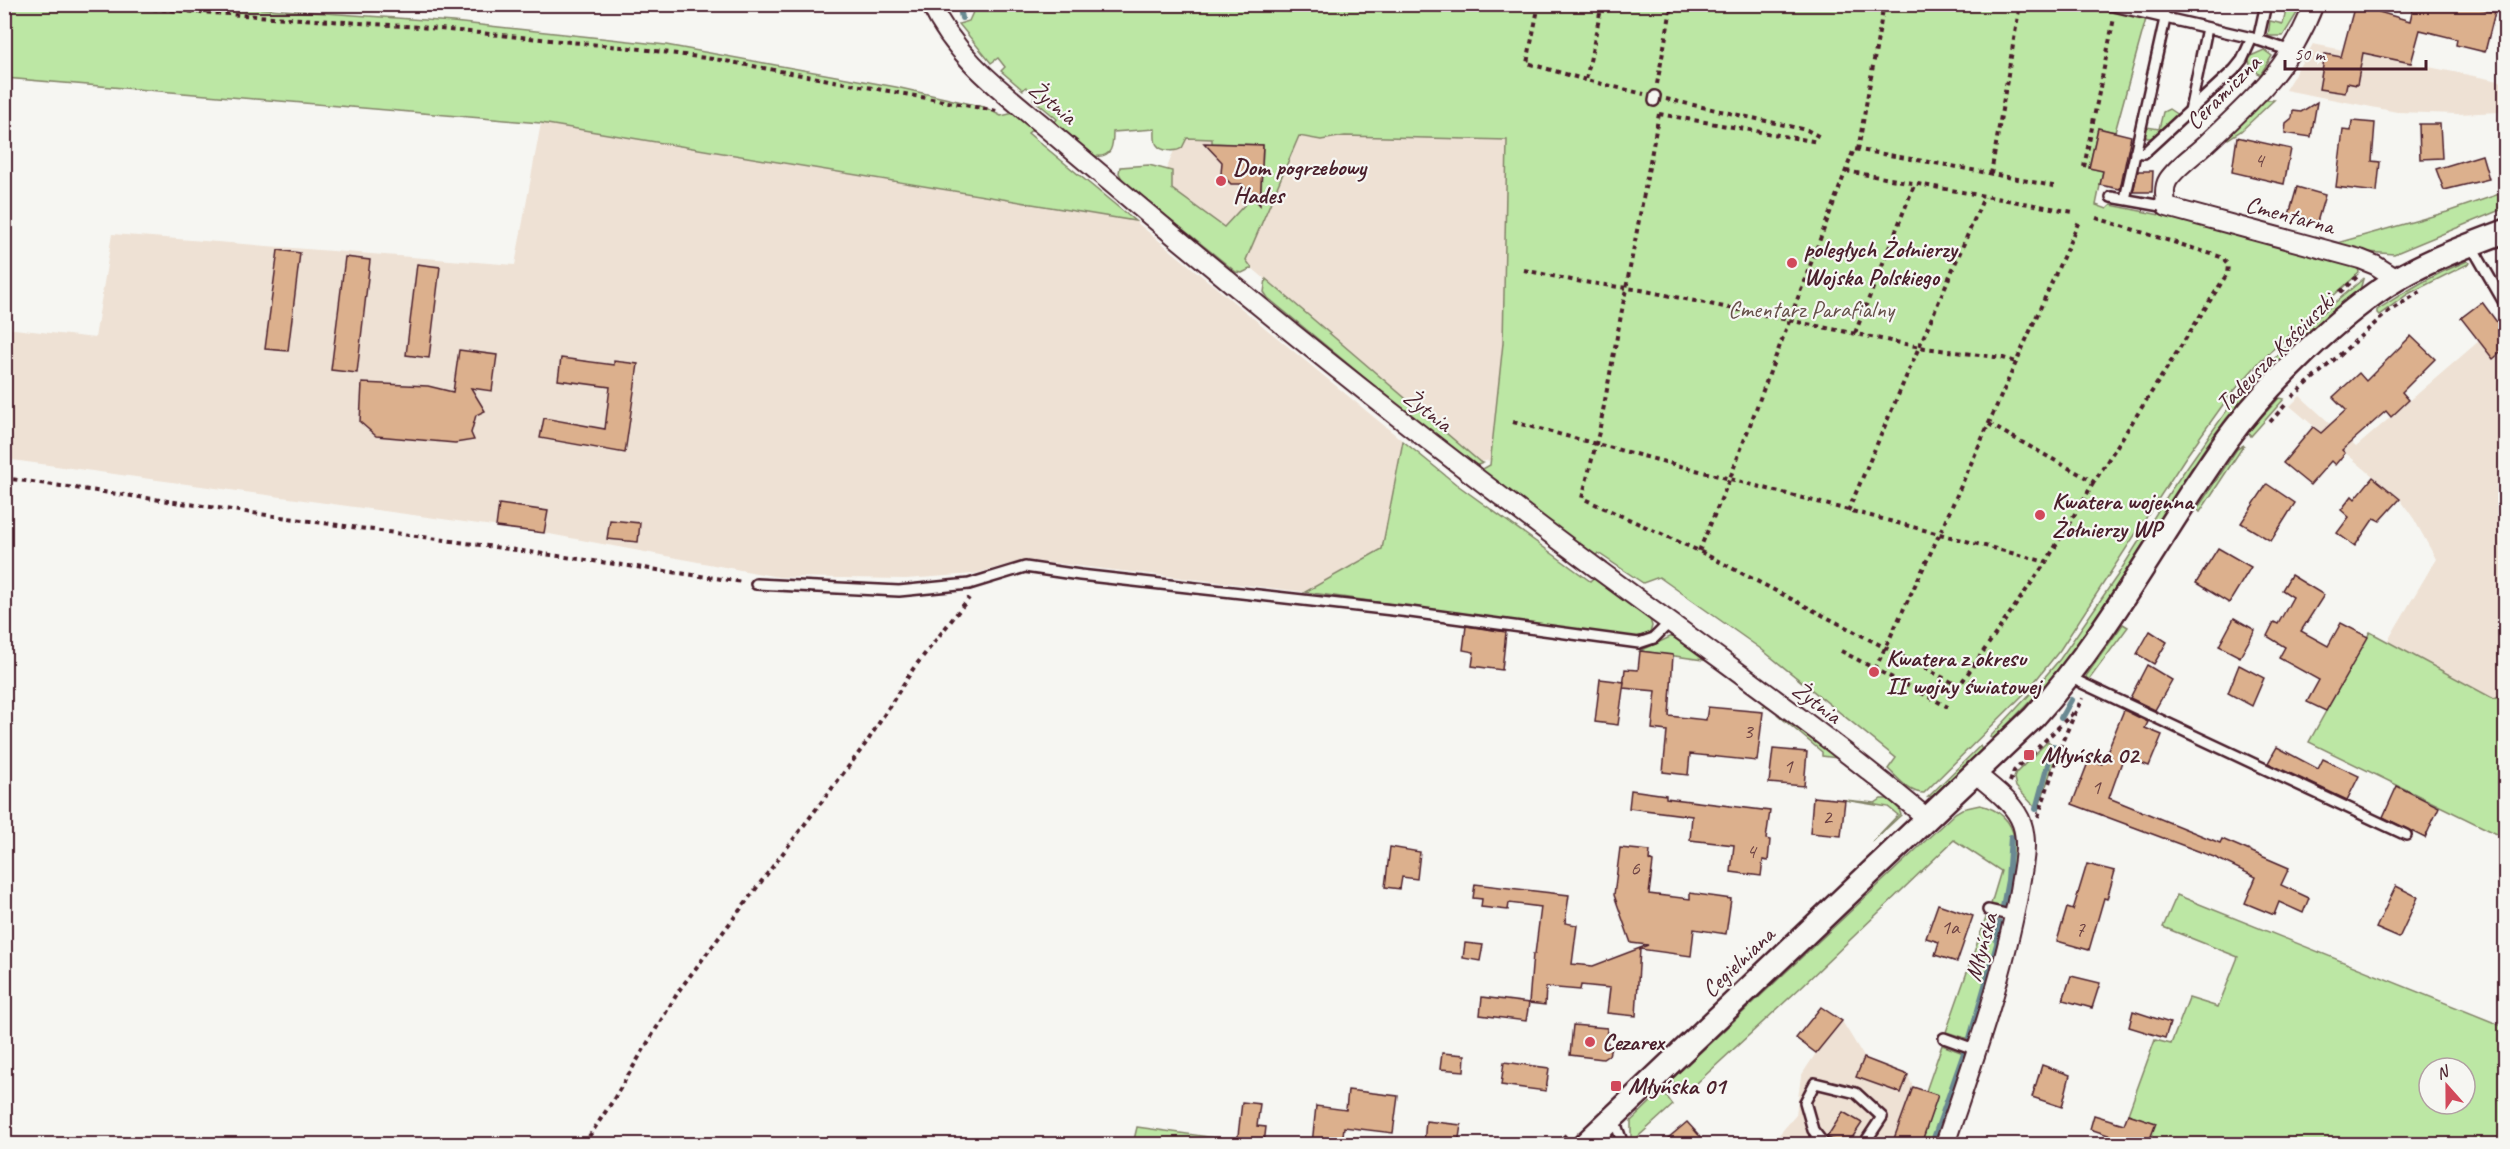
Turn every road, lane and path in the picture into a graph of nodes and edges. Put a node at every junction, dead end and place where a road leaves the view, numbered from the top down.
1 (81, 4) edge
2 (931, 4) edge
3 (1539, 4) edge
4 (1602, 4) edge
5 (1672, 4) edge
6 (1884, 4) edge
7 (2020, 4) edge
8 (2106, 4) edge
9 (2161, 4) edge
10 (2266, 4) edge
11 (2314, 4) edge
12 (2116, 7) junction
13 (2165, 19) junction
14 (2207, 28) junction
15 (2255, 39) junction
16 (2291, 51) junction
17 (1586, 80) junction
18 (1654, 99) junction
19 (1013, 100) junction
20 (1651, 112) dead end
21 (2189, 112) junction
22 (1659, 114) junction
23 (1820, 136) dead end
24 (1818, 142) dead end
25 (1858, 150) junction
26 (2135, 152) junction
27 (2084, 168) dead end
28 (1846, 171) junction
29 (1991, 174) junction
30 (1915, 183) junction
31 (2058, 187) dead end
32 (1984, 197) junction
33 (2111, 197) dead end
34 (2124, 199) junction
35 (2168, 207) junction
36 (2073, 212) dead end
37 (2093, 217) dead end
38 (2080, 219) dead end
39 (2505, 231) edge
40 (2471, 245) junction
41 (1524, 270) dead end
42 (2397, 279) junction
43 (1625, 288) junction
44 (2425, 289) dead end
45 (2505, 306) edge
46 (1789, 320) junction
47 (1855, 333) junction
48 (1918, 347) junction
49 (2016, 362) junction
50 (1513, 422) dead end
51 (1989, 424) junction
52 (2266, 427) dead end
53 (1596, 443) junction
54 (4, 478) edge
55 (1730, 478) junction
56 (2094, 482) junction
57 (1848, 511) junction
58 (1940, 533) junction
59 (1699, 551) junction
60 (2046, 562) junction
61 (982, 581) junction
62 (756, 584) joint
63 (1671, 622) junction
64 (1886, 649) junction
65 (1841, 651) dead end
66 (1875, 669) junction
67 (2078, 682) junction
68 (1948, 707) dead end
69 (2075, 710) junction
70 (1976, 774) junction
71 (2013, 789) dead end
72 (2034, 815) dead end
73 (1928, 819) junction
74 (2406, 835) dead end
75 (1988, 910) dead end
76 (2014, 916) junction
77 (1944, 1038) dead end
78 (1977, 1050) junction
79 (1614, 1118) junction
80 (584, 1144) edge
81 (1586, 1144) edge
82 (1623, 1144) edge
83 (1824, 1144) edge
84 (1864, 1144) edge
85 (1945, 1144) edge

1 - 19 path
2 - 19 street, Żytnia
3 - 17 path
4 - 17 path
5 - 18 path
6 - 25 path
7 - 29 path
8 - 12 lane
9 - 13 lane
10 - 15 lane
11 - 16 street, Ceramiczna
12 - 13 lane
12 - 27 path
13 - 14 lane
13 - 26 lane
14 - 15 lane
14 - 21 lane
15 - 16 lane
15 - 21 lane
16 - 35 street, Ceramiczna
17 - 18 path
18 - 23 path
19 - 63 street, Żytnia
20 - 22 path
21 - 26 lane
22 - 24 path
22 - 43 path
25 - 28 path
25 - 29 path
26 - 34 lane
28 - 30 path
28 - 46 path
29 - 31 path
30 - 32 path
30 - 47 path
32 - 36 path
32 - 48 path
33 - 34 lane
34 - 35 lane
35 - 42 street, Cmentarna
37 - 56 path
38 - 49 path
39 - 40 street, Tadeusza Kościuszki
40 - 42 street, Tadeusza Kościuszki
40 - 45 lane
41 - 43 path
42 - 67 street, Tadeusza Kościuszki
43 - 46 path
43 - 53 path
44 - 52 path
46 - 47 path
46 - 55 path
47 - 48 path
48 - 49 path
48 - 57 path
49 - 51 path
50 - 53 path
51 - 56 path
51 - 58 path
53 - 55 path
53 - 59 path
54 - 62 path
55 - 57 path
55 - 59 path
56 - 60 path
57 - 58 path
58 - 60 path
58 - 64 path
59 - 64 path
60 - 64 path
61 - 62 lane
61 - 63 lane
61 - 80 path
63 - 73 street, Żytnia
64 - 66 path
65 - 66 path
66 - 68 path
67 - 69 path
67 - 70 street, Tadeusza Kościuszki
67 - 74 lane
69 - 71 path
69 - 72 path
70 - 73 street, Tadeusza Kościuszki
70 - 76 street, Młyńska
73 - 79 street, Cegielniana
75 - 76 lane
76 - 78 street, Młyńska
77 - 78 lane
78 - 85 street, Młyńska
79 - 81 street, Cegielniana
79 - 82 lane
83 - 84 lane

